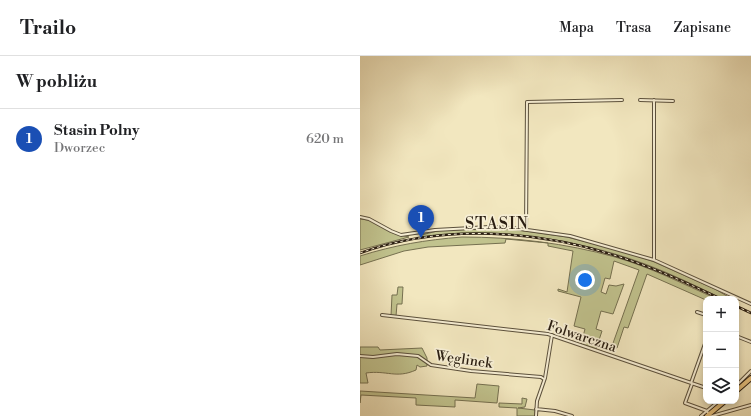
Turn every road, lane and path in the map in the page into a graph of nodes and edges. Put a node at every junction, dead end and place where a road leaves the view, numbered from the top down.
1 (622, 100) dead end
2 (640, 100) dead end
3 (654, 100) junction
4 (673, 101) dead end
5 (360, 217) edge
6 (526, 230) junction
7 (654, 260) junction
8 (751, 304) edge
9 (697, 312) dead end
10 (382, 315) dead end
11 (703, 315) edge
12 (552, 335) junction
13 (739, 337) edge
14 (751, 342) edge
15 (703, 349) edge
16 (360, 356) edge
17 (751, 371) edge
18 (751, 378) edge
19 (544, 379) junction
20 (739, 383) edge
21 (691, 384) junction
22 (703, 387) edge
23 (739, 388) edge
24 (717, 404) edge
25 (720, 404) edge
26 (751, 405) edge
27 (536, 409) junction
28 (709, 415) edge
29 (536, 416) edge
30 (572, 416) edge
31 (701, 416) edge

1 - 6 street
2 - 3 street
3 - 4 street
3 - 7 street
5 - 6 street
6 - 7 street
7 - 8 street
9 - 11 street
10 - 12 street, Folwarczna
12 - 19 street
12 - 21 street, Folwarczna
13 - 14 street
15 - 21 street
16 - 19 street, Węglinek
17 - 20 street
18 - 23 main road
19 - 27 street
21 - 22 street, Folwarczna
21 - 28 street
24 - 28 street
25 - 28 main road
26 - 28 street
27 - 29 street
27 - 30 street
28 - 31 street

